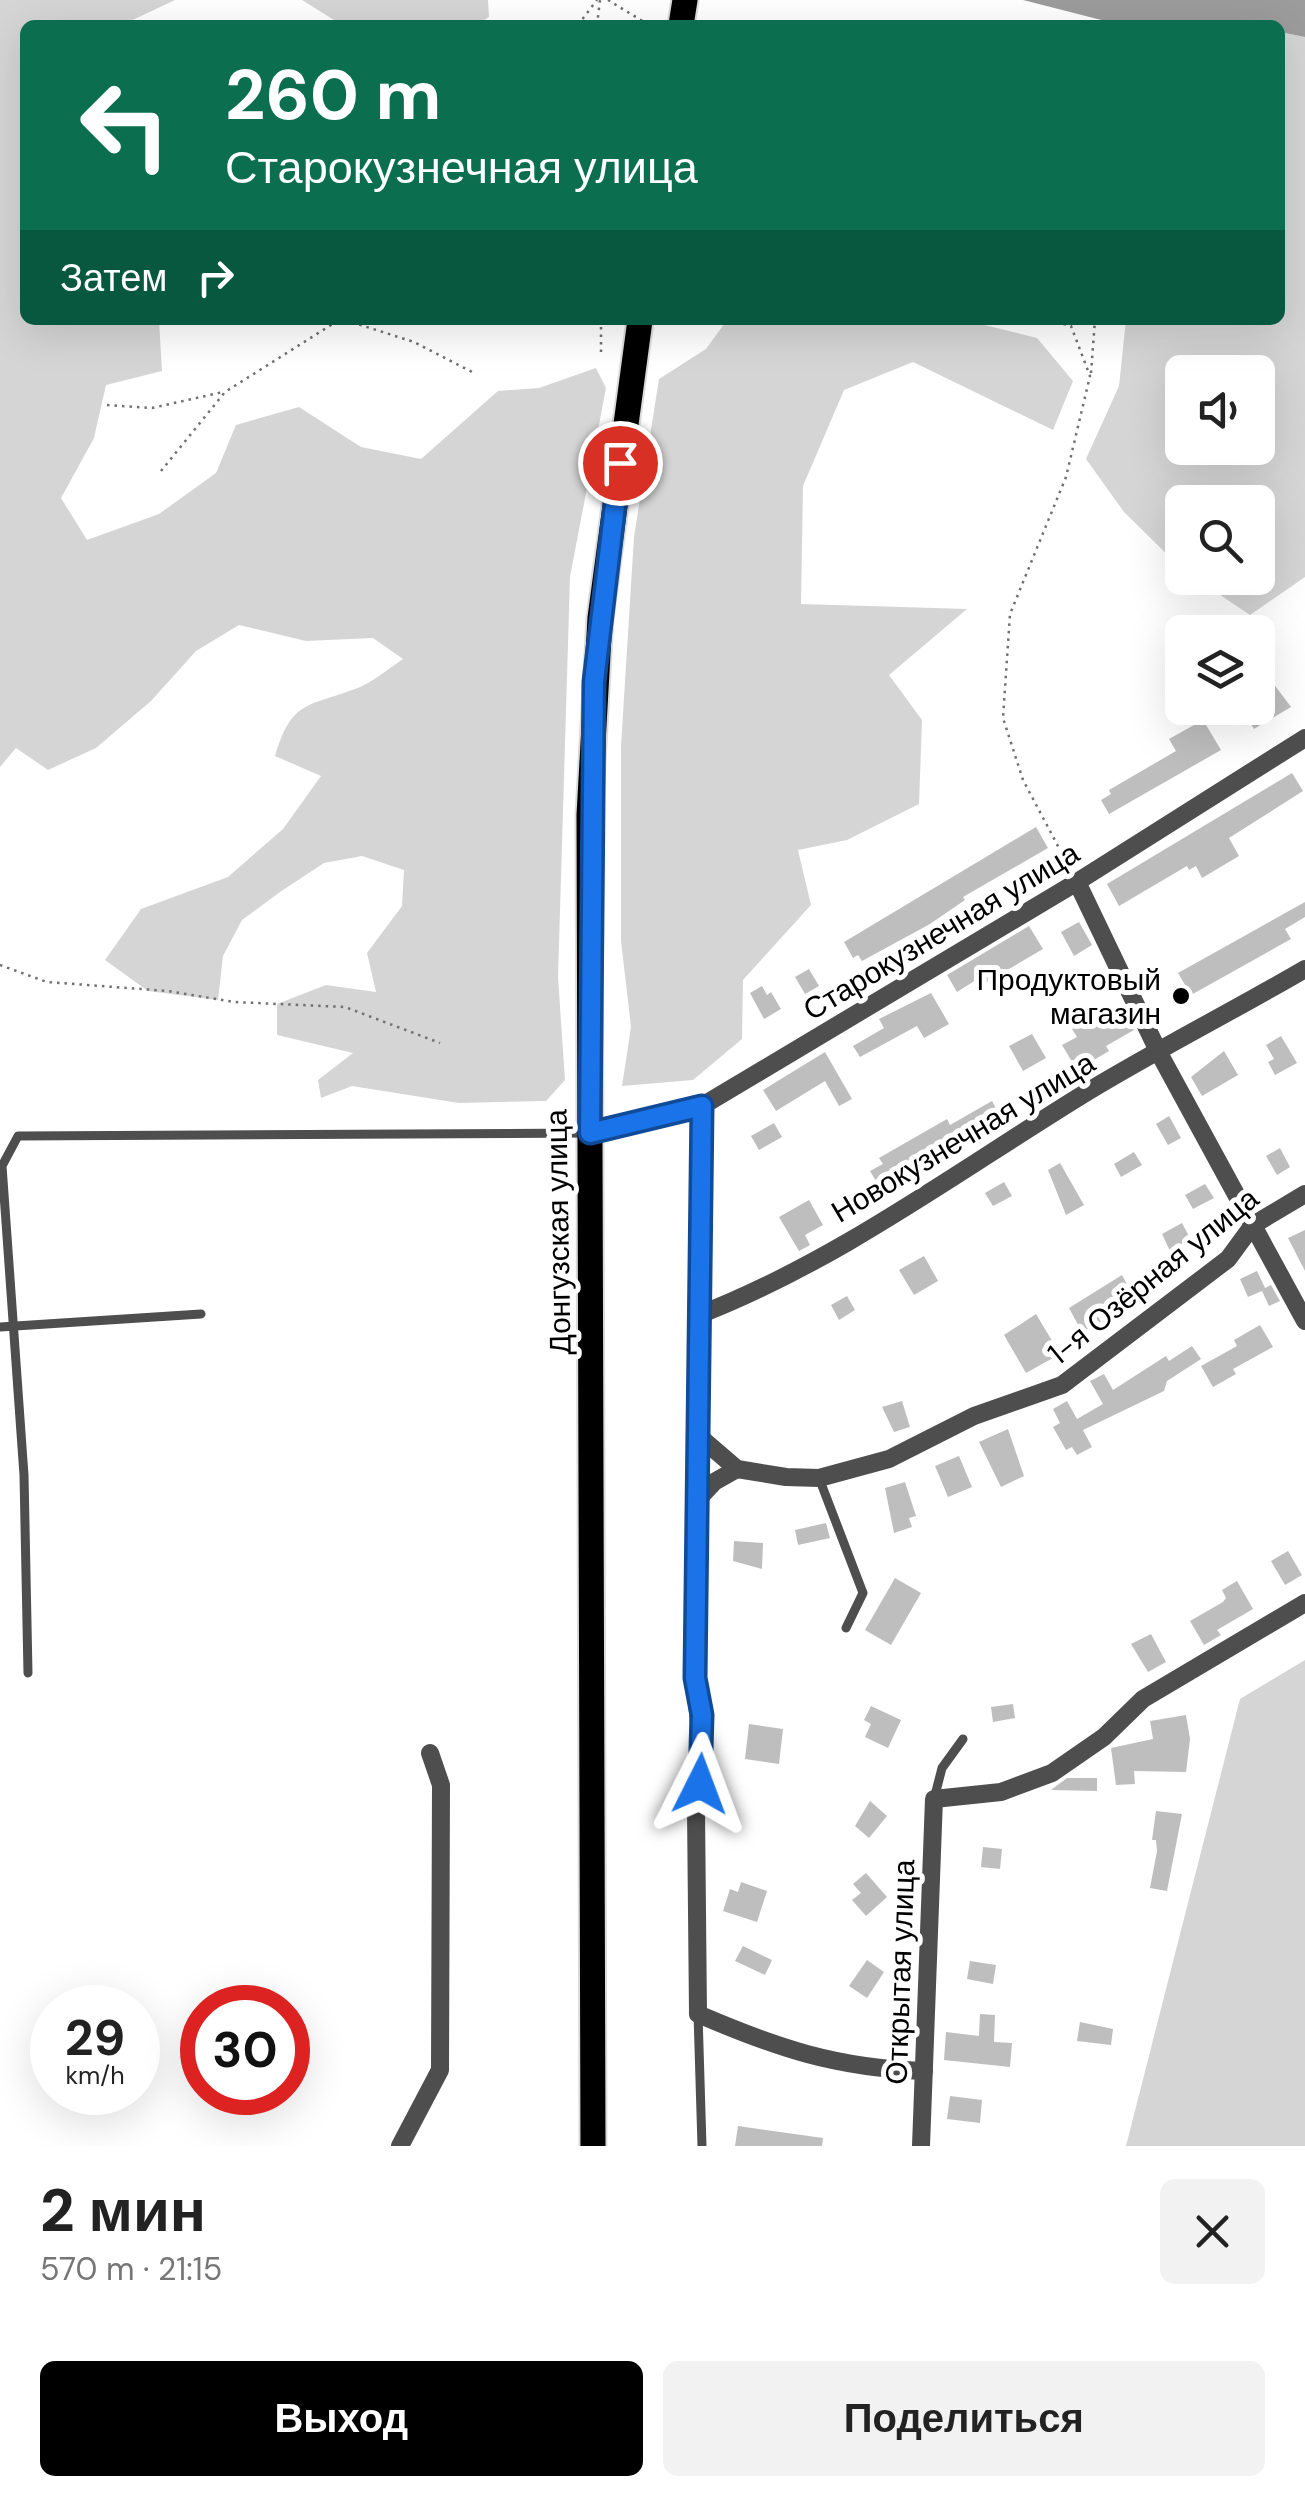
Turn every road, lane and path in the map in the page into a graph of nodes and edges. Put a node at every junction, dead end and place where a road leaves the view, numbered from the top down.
1 (599, 0) edge
2 (608, 0) edge
3 (582, 20) edge
4 (641, 20) edge
5 (334, 325) edge
6 (358, 325) edge
7 (601, 325) edge
8 (639, 325) edge
9 (1067, 325) edge
10 (1095, 325) edge
11 (601, 352) dead end
12 (474, 373) dead end
13 (1090, 376) junction
14 (225, 392) junction
15 (106, 405) dead end
16 (162, 471) dead end
17 (1305, 738) edge
18 (1077, 882) junction
19 (0, 965) edge
20 (1305, 970) edge
21 (440, 1043) dead end
22 (1159, 1054) junction
23 (702, 1106) junction
24 (590, 1133) junction
25 (1305, 1194) edge
26 (1252, 1225) junction
27 (201, 1314) dead end
28 (699, 1315) junction
29 (1305, 1321) edge
30 (0, 1327) edge
31 (12, 1328) junction
32 (700, 1438) junction
33 (737, 1470) junction
34 (818, 1478) junction
35 (699, 1498) junction
36 (1305, 1603) edge
37 (846, 1628) dead end
38 (28, 1673) dead end
39 (963, 1739) dead end
40 (430, 1753) dead end
41 (934, 1800) junction
42 (698, 2014) junction
43 (924, 2071) junction
44 (400, 2146) edge
45 (592, 2146) edge
46 (702, 2146) edge
47 (921, 2146) edge

1 - 3 path
2 - 4 path
5 - 14 path
6 - 12 path
7 - 11 path
8 - 24 main road, Донгузская улица
9 - 13 path
10 - 13 path
13 - 18 path
14 - 15 path
14 - 16 path
17 - 18 street, Старокузнечная улица
18 - 22 street
18 - 23 street, Старокузнечная улица
19 - 21 path
20 - 22 street, Новокузнечная улица
22 - 26 street
22 - 28 street, Новокузнечная улица
23 - 24 street, Старокузнечная улица
23 - 28 street
24 - 31 lane
24 - 45 main road, Донгузская улица
25 - 26 street, 1-я Озёрная улица
26 - 29 street
26 - 34 street, 1-я Озёрная улица
27 - 31 lane
28 - 32 street
30 - 31 lane
31 - 38 lane
32 - 33 street
32 - 35 street
33 - 34 street, 1-я Озёрная улица
33 - 35 street
34 - 37 lane
35 - 42 street
36 - 41 street
39 - 41 lane
40 - 44 street
41 - 43 street, Открытая улица
42 - 43 street
42 - 46 lane
43 - 47 street, Открытая улица

